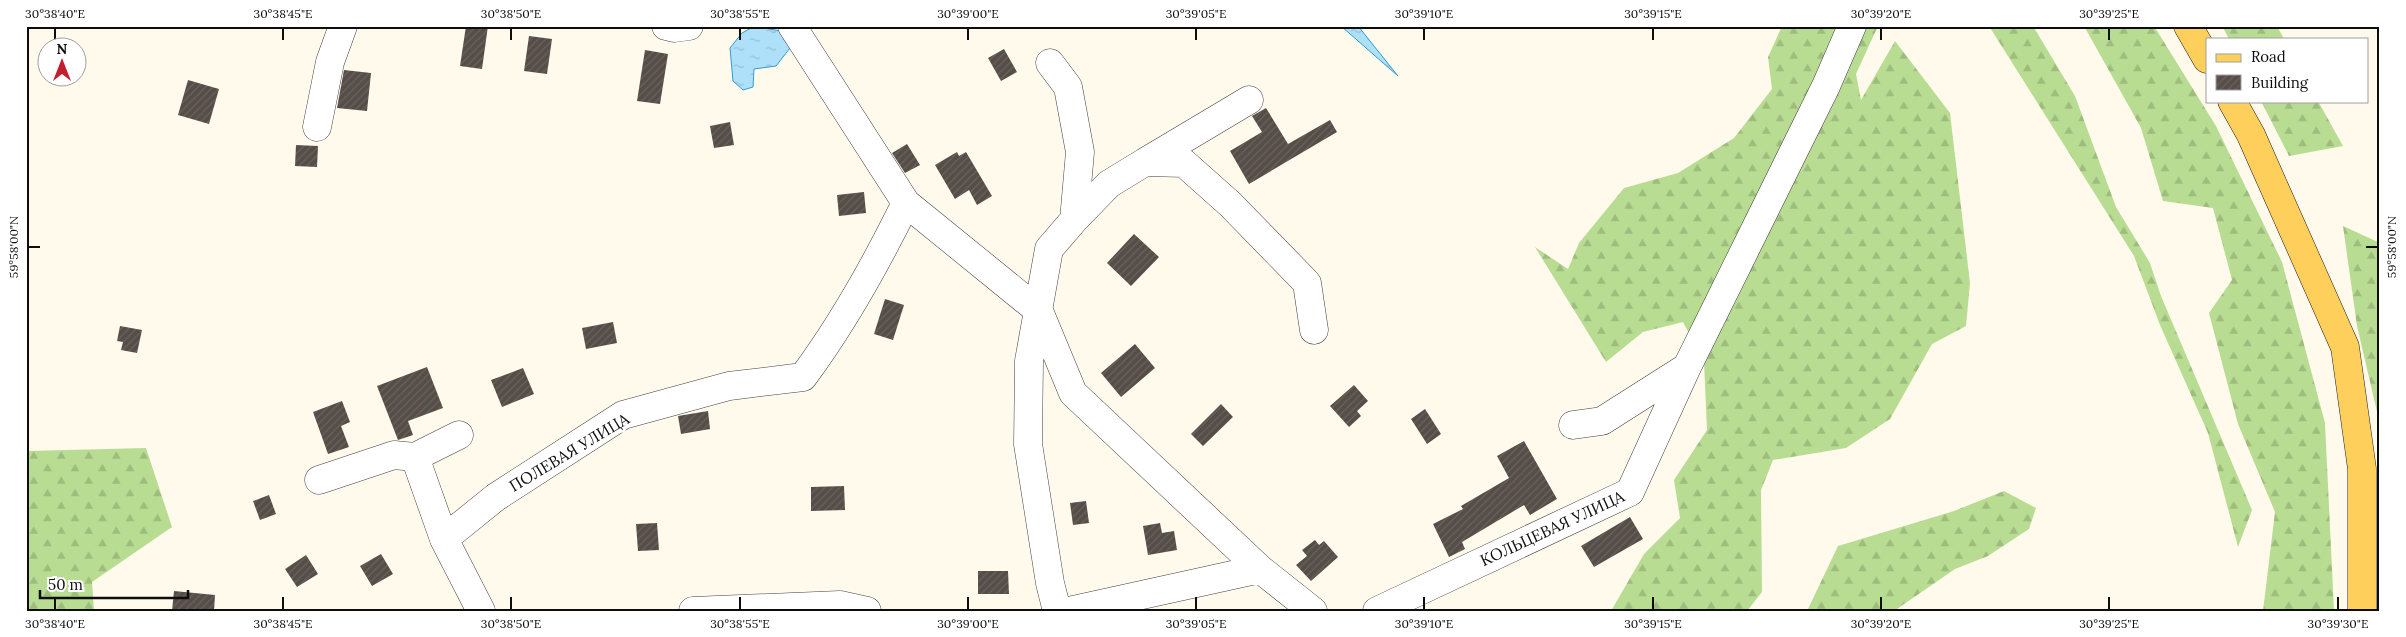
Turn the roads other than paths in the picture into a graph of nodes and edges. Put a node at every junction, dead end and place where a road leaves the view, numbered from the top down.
1 (343, 26) edge
2 (666, 26) edge
3 (689, 26) edge
4 (792, 26) edge
5 (1852, 26) edge
6 (2188, 26) edge
7 (2206, 57) edge
8 (1050, 63) dead end
9 (1249, 100) dead end
10 (2233, 102) edge
11 (317, 126) dead end
12 (1145, 162) junction
13 (906, 203) junction
14 (1074, 220) junction
15 (1039, 311) junction
16 (1314, 330) dead end
17 (1687, 367) junction
18 (1573, 424) dead end
19 (460, 435) dead end
20 (415, 457) junction
21 (319, 480) dead end
22 (444, 539) junction
23 (1260, 569) junction
24 (481, 611) edge
25 (693, 611) edge
26 (867, 611) edge
27 (1057, 611) edge
28 (1068, 611) edge
29 (1313, 611) edge
30 (1377, 611) edge
31 (2362, 611) edge

1 - 11 street
2 - 3 street
4 - 13 street
5 - 17 street, КОЛЬЦЕВАЯ УЛИЦА
6 - 7 main road
8 - 14 street
9 - 12 street
10 - 31 main road
12 - 14 street
12 - 16 street
13 - 15 street
13 - 22 street, ПОЛЕВАЯ УЛИЦА
14 - 15 street
15 - 23 street
15 - 27 street
17 - 18 street
17 - 30 street, КОЛЬЦЕВАЯ УЛИЦА
19 - 20 street
20 - 21 street
20 - 22 street
22 - 24 street
23 - 28 street
23 - 29 street
25 - 26 street

